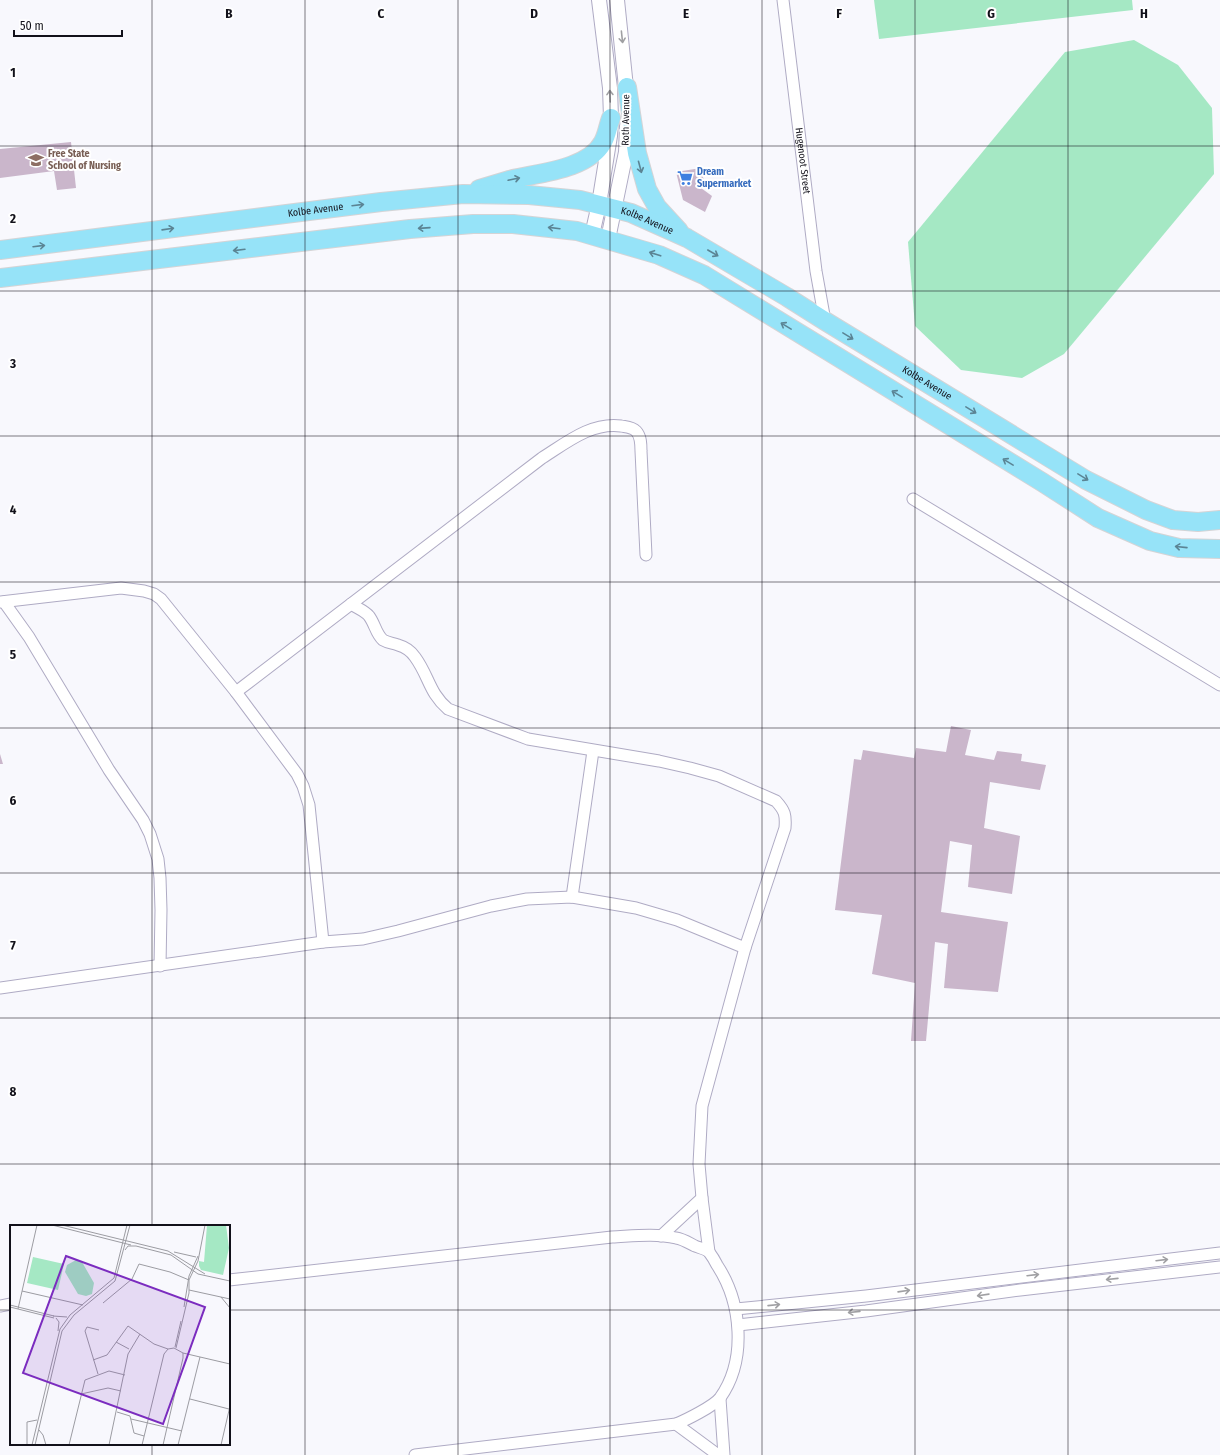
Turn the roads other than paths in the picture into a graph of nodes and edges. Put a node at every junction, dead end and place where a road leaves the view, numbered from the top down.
1 (599, 0) edge
2 (617, 0) edge
3 (783, 0) edge
4 (627, 87) junction
5 (611, 118) junction
6 (463, 194) junction
7 (607, 206) junction
8 (600, 237) junction
9 (106, 238) junction
10 (687, 238) junction
11 (0, 250) edge
12 (108, 265) junction
13 (0, 278) edge
14 (825, 322) junction
15 (913, 499) dead end
16 (1220, 520) edge
17 (1220, 549) edge
18 (646, 555) dead end
19 (2, 602) edge
20 (351, 604) junction
21 (1220, 685) edge
22 (236, 692) junction
23 (593, 751) junction
24 (572, 898) junction
25 (323, 942) junction
26 (745, 948) junction
27 (160, 966) junction
28 (0, 988) edge
29 (702, 1198) junction
30 (661, 1236) junction
31 (709, 1252) junction
32 (1220, 1253) edge
33 (1220, 1267) edge
34 (230, 1280) edge
35 (10, 1304) edge
36 (0, 1306) edge
37 (736, 1309) junction
38 (738, 1326) junction
39 (720, 1399) junction
40 (676, 1424) junction
41 (416, 1455) edge
42 (718, 1455) edge
43 (724, 1455) edge

5 -> 1 street, Roth Avenue
2 -> 4 street, Roth Avenue
3 - 14 street, Hugenoot Street
4 - 7 street, Roth Avenue
4 -> 10 main road
6 -> 5 main road
5 - 7 street, Roth Avenue
6 - 7 main road, Kolbe Avenue
9 -> 6 main road, Kolbe Avenue
7 - 8 street, Roth Avenue
7 - 10 main road, Kolbe Avenue
8 -> 12 main road
17 -> 8 main road
11 -> 9 main road, Kolbe Avenue
9 - 12 main road
10 -> 14 main road, Kolbe Avenue
12 - 13 main road
14 -> 16 main road, Kolbe Avenue
15 - 21 street
18 - 20 street
19 - 22 street
19 - 27 street
20 - 22 street
20 - 23 street
22 - 25 street
23 - 24 street
23 - 26 street
24 - 25 street
24 - 26 street
25 - 27 street
26 - 29 street
27 - 28 street
29 - 30 street
29 - 31 street
30 - 31 street
30 - 34 street
31 - 37 street
37 -> 32 street
33 -> 38 street
35 - 36 street
37 - 38 street
38 - 39 street
39 - 40 street
39 - 43 street
40 - 41 street
40 - 42 street

